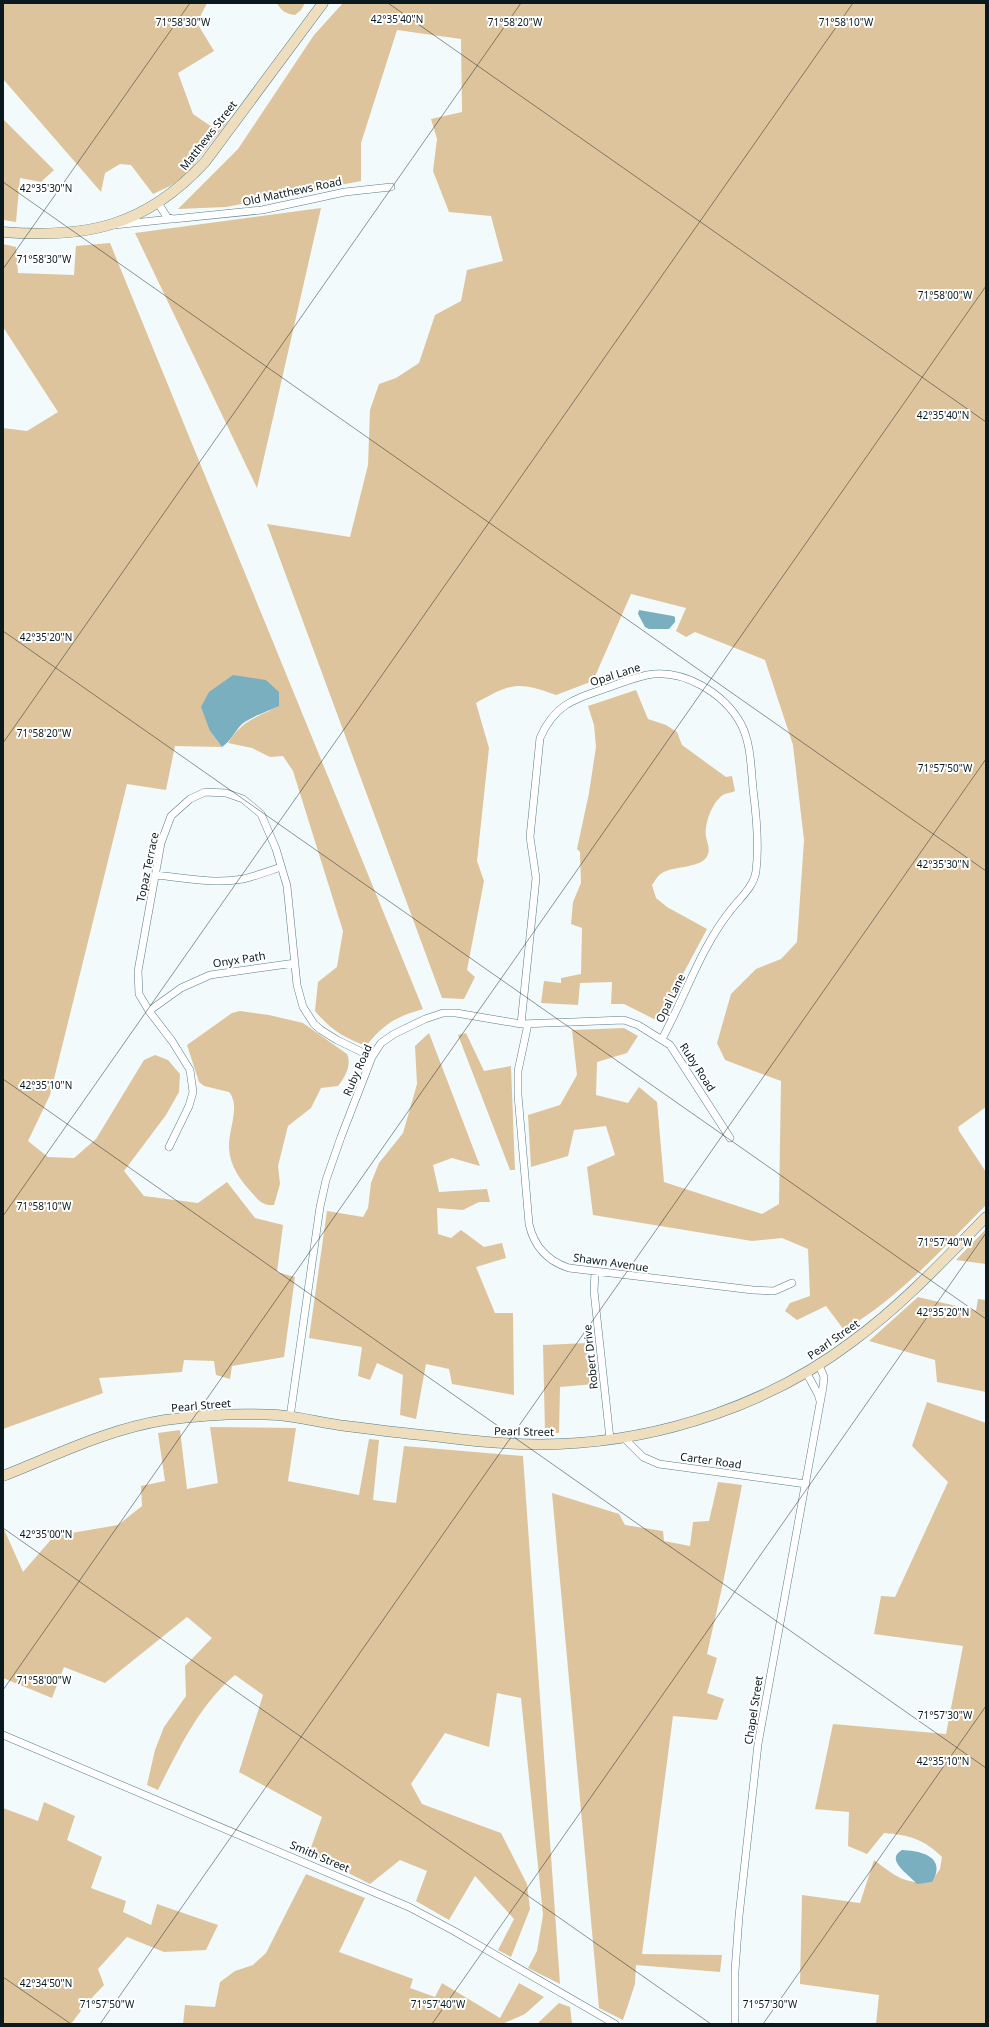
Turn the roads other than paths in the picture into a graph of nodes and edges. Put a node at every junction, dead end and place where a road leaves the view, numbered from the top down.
1 (323, 3) edge
2 (392, 187) dead end
3 (158, 204) junction
4 (173, 219) junction
5 (106, 226) junction
6 (3, 232) edge
7 (281, 867) junction
8 (156, 875) junction
9 (295, 963) junction
10 (149, 1011) junction
11 (524, 1024) junction
12 (662, 1039) junction
13 (372, 1057) junction
14 (730, 1138) dead end
15 (169, 1147) dead end
16 (986, 1217) edge
17 (594, 1272) junction
18 (792, 1283) dead end
19 (819, 1365) junction
20 (806, 1372) junction
21 (820, 1403) junction
22 (290, 1417) junction
23 (623, 1437) junction
24 (610, 1439) junction
25 (3, 1476) edge
26 (806, 1484) junction
27 (3, 1735) edge
28 (615, 2024) edge
29 (735, 2024) edge

1 - 3 main road, Matthews Street
2 - 4 street, Old Matthews Road
3 - 4 street
3 - 5 main road, Matthews Street
4 - 5 street, Old Matthews Road
5 - 6 main road, Matthews Street
7 - 8 street
7 - 8 street, Topaz Terrace
7 - 9 street, Topaz Terrace
8 - 10 street, Topaz Terrace
9 - 10 street, Onyx Path
9 - 13 street, Topaz Terrace
10 - 15 street, Topaz Terrace
11 - 12 street, Ruby Road
11 - 12 street, Opal Lane
11 - 13 street, Ruby Road
11 - 17 street, Shawn Avenue
12 - 14 street, Ruby Road
13 - 22 street, Ruby Road
16 - 19 main road, Pearl Street
17 - 18 street, Shawn Avenue
17 - 24 street, Robert Drive
19 - 20 main road, Pearl Street
19 - 21 street, Chapel Street
20 - 21 street
20 - 23 main road, Pearl Street
21 - 26 street, Chapel Street
22 - 24 main road, Pearl Street
22 - 25 main road, Pearl Street
23 - 24 main road, Pearl Street
23 - 26 street, Carter Road
26 - 29 street, Chapel Street
27 - 28 street, Smith Street

